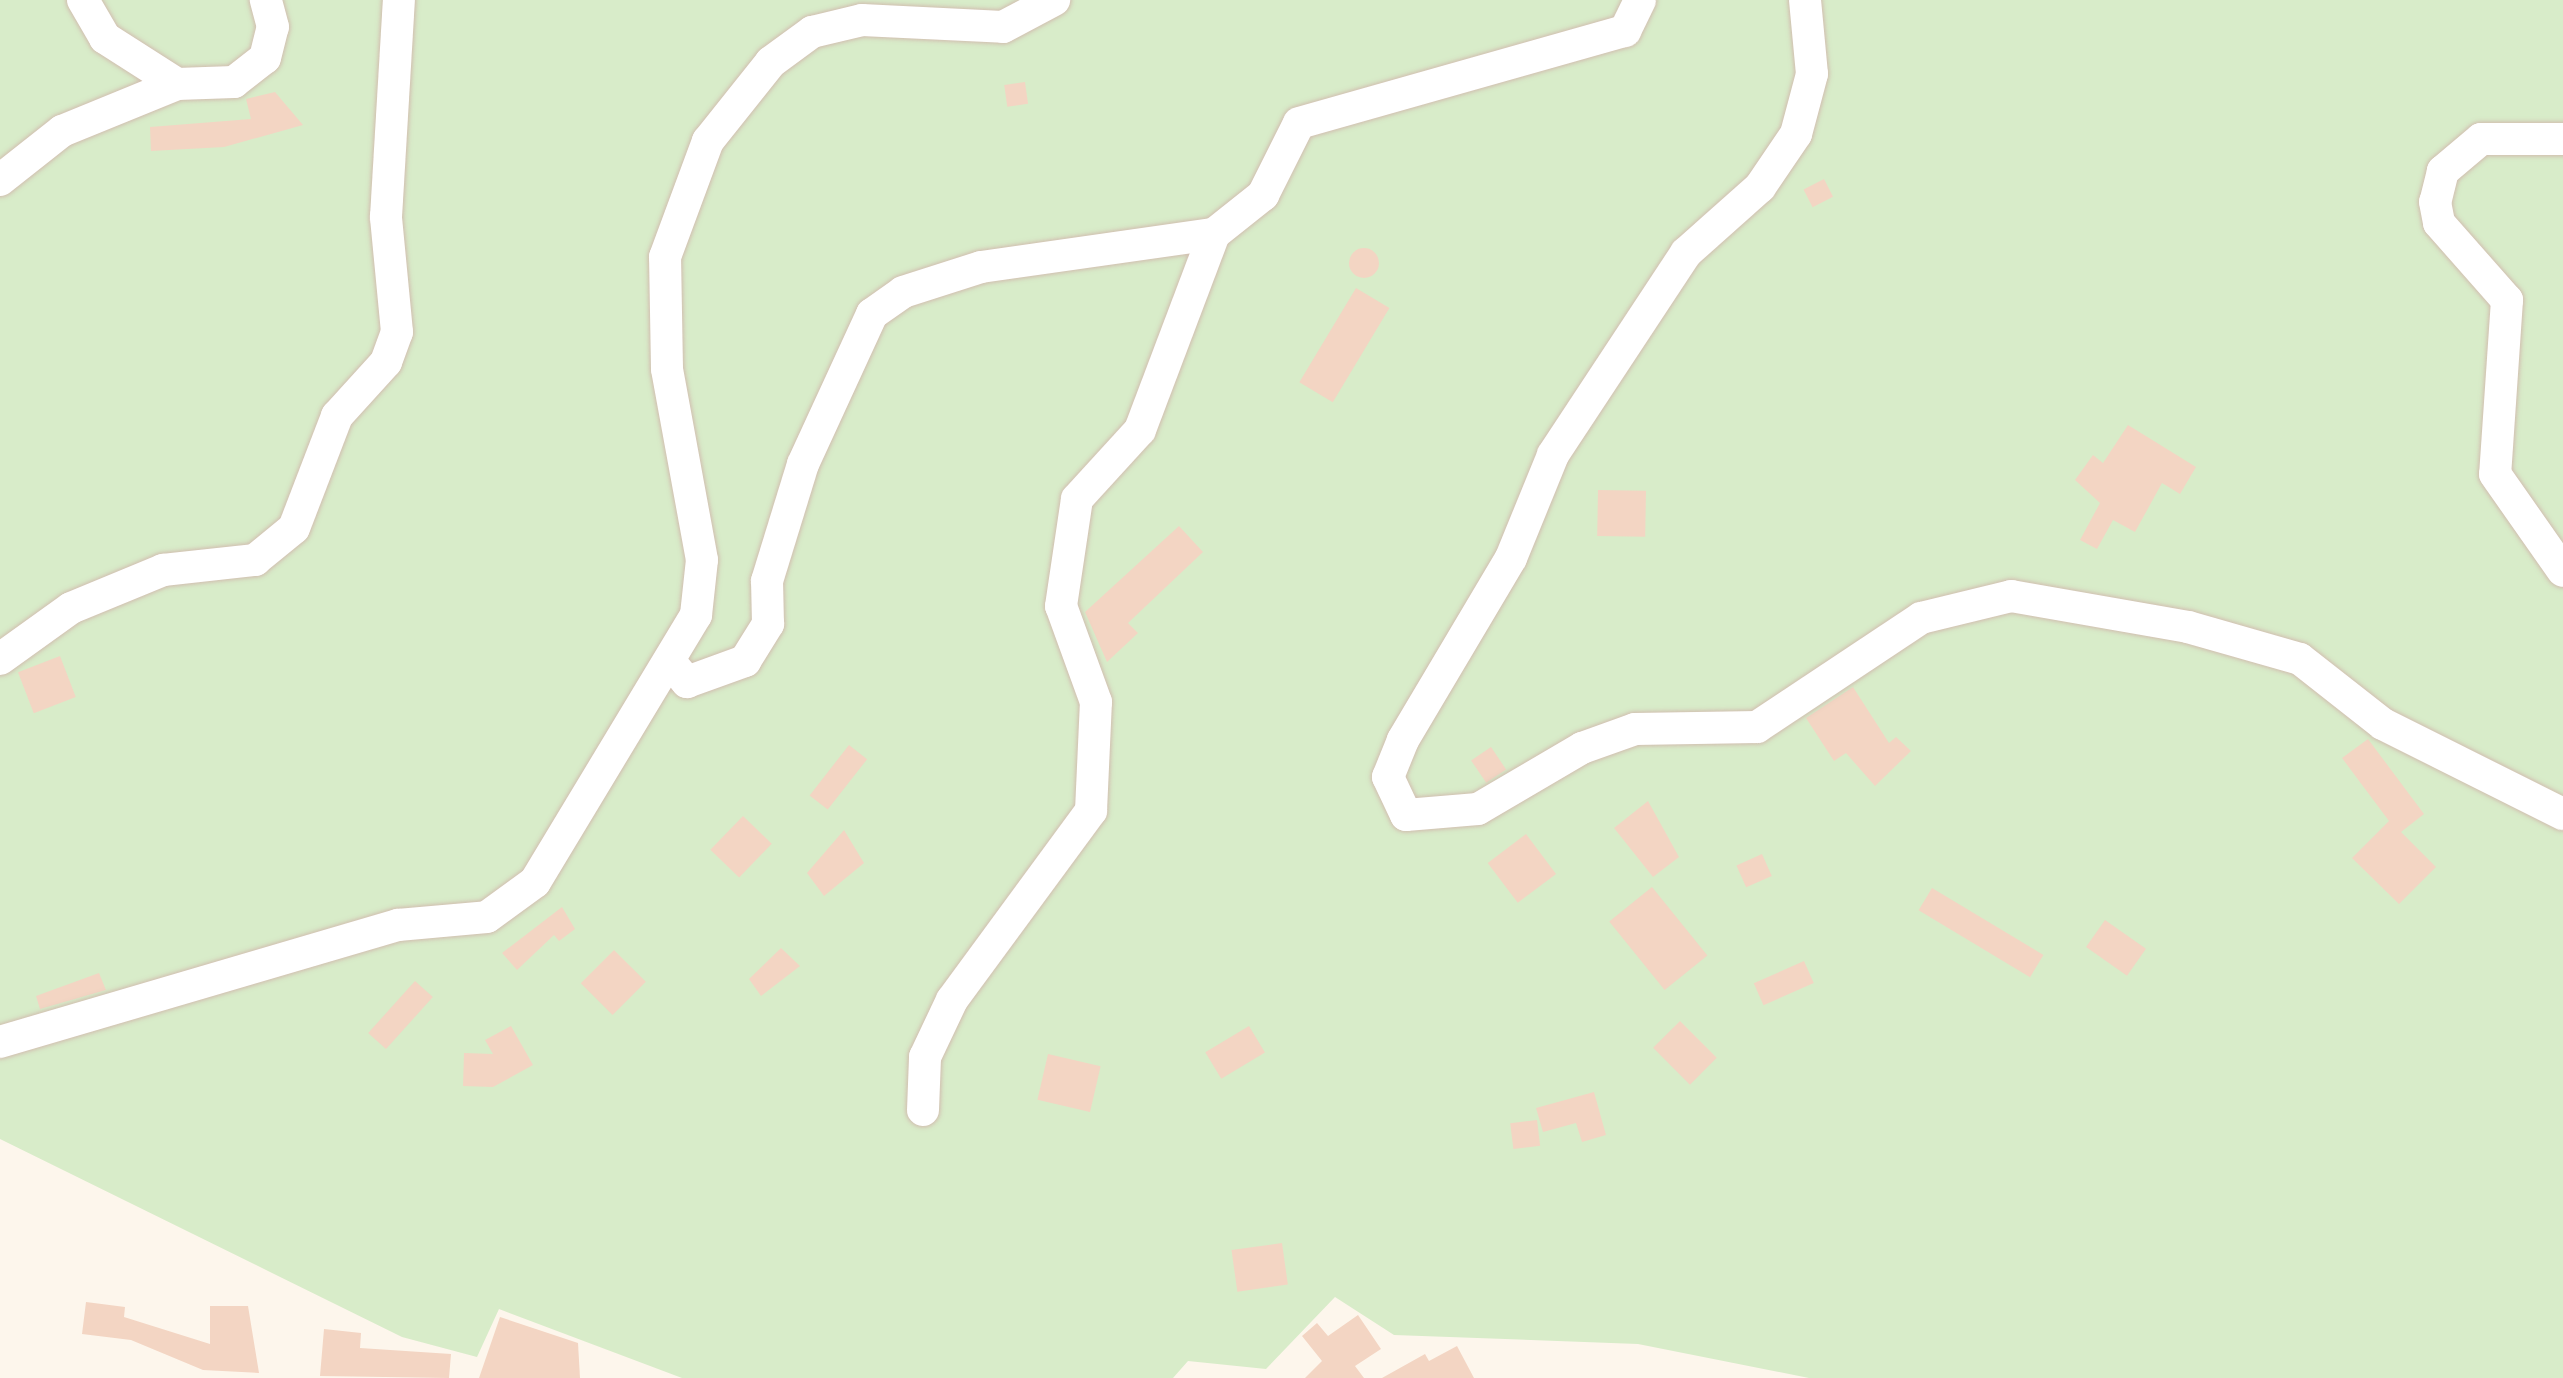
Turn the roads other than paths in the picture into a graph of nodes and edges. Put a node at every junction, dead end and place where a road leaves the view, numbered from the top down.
1 (83, 0) edge
2 (266, 0) edge
3 (399, 0) edge
4 (1054, 0) edge
5 (1640, 0) edge
6 (1805, 0) edge
7 (177, 84) junction
8 (2563, 140) edge
9 (0, 180) edge
10 (1214, 234) junction
11 (2563, 572) edge
12 (0, 660) edge
13 (671, 663) junction
14 (2563, 814) edge
15 (0, 1042) edge
16 (923, 1110) dead end

1 - 7 street
2 - 7 street
3 - 12 street
4 - 13 street
5 - 10 street
6 - 14 street
7 - 9 street
8 - 11 street
10 - 13 street
10 - 16 street
13 - 15 street

